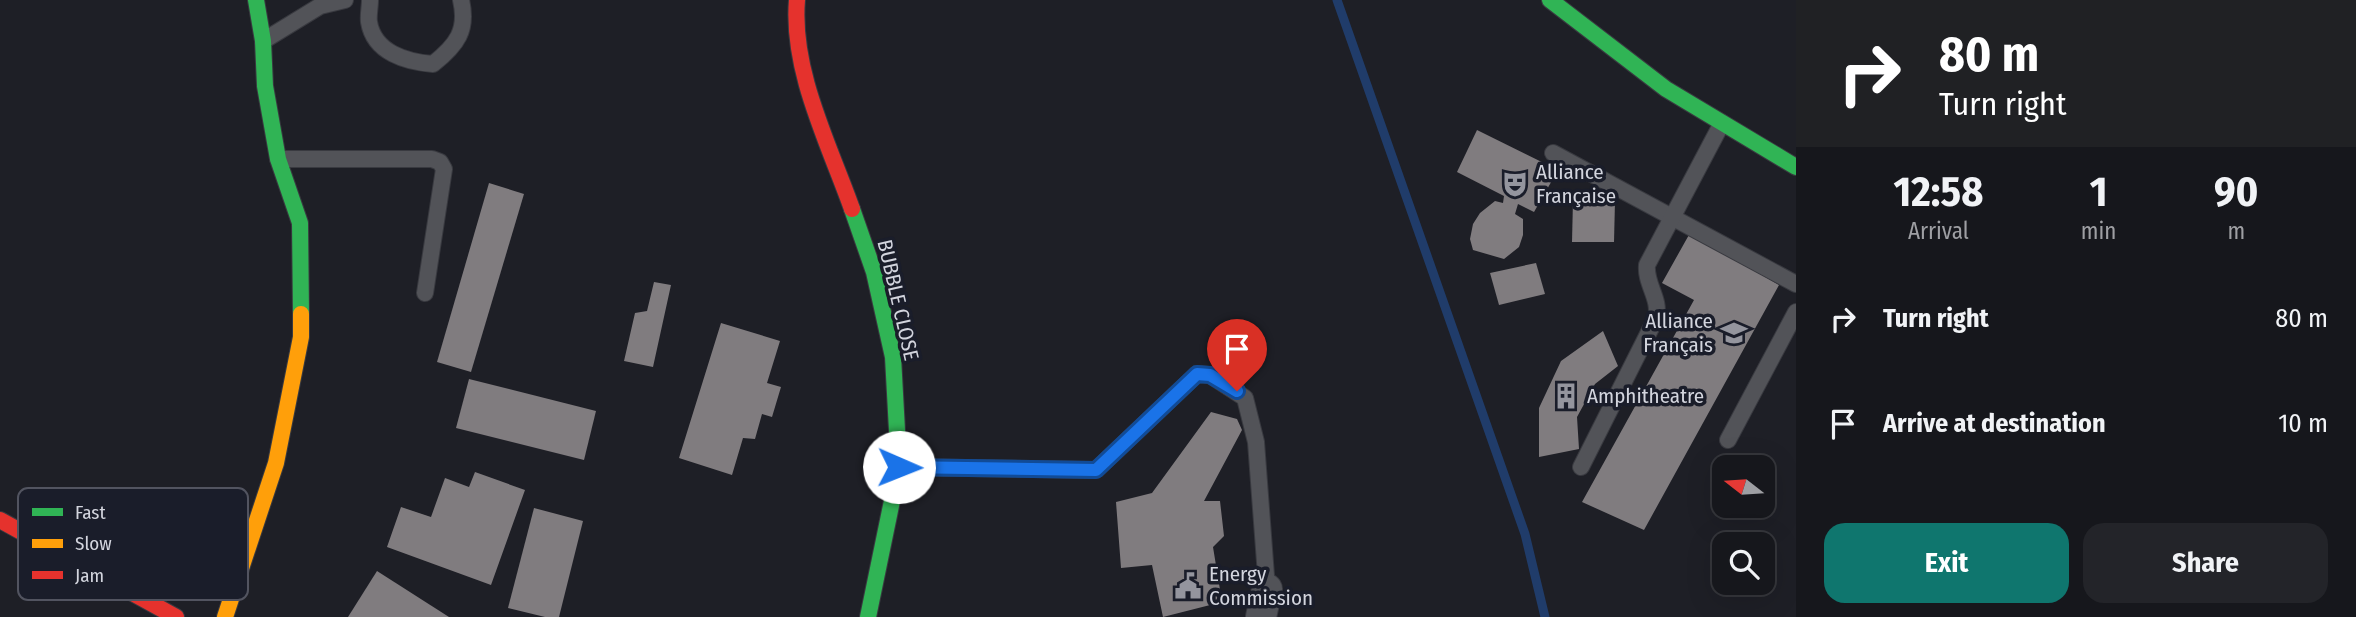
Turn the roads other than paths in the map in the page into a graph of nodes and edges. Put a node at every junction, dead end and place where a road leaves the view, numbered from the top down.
1 (256, 0) edge
2 (345, 0) edge
3 (370, 0) edge
4 (461, 0) edge
5 (797, 0) edge
6 (1550, 0) edge
7 (263, 41) junction
8 (1722, 123) junction
9 (1553, 153) dead end
10 (278, 159) junction
11 (1796, 167) edge
12 (1673, 218) junction
13 (1796, 284) edge
14 (425, 293) dead end
15 (1796, 312) edge
16 (1728, 440) dead end
17 (899, 467) junction
18 (1581, 467) dead end
19 (0, 520) edge
20 (18, 530) edge
21 (248, 548) edge
22 (145, 600) edge
23 (231, 600) edge
24 (1264, 603) edge
25 (176, 617) edge
26 (225, 617) edge
27 (868, 617) edge

1 - 7 street
2 - 7 lane
3 - 4 lane
5 - 17 street, BUBBLE CLOSE
6 - 8 street
7 - 10 street
8 - 11 street
8 - 12 lane
9 - 12 lane
10 - 14 lane
10 - 21 street
12 - 13 lane
12 - 18 lane
15 - 16 lane
17 - 24 lane
17 - 27 street, BUBBLE CLOSE
19 - 20 street
22 - 25 street
23 - 26 street

